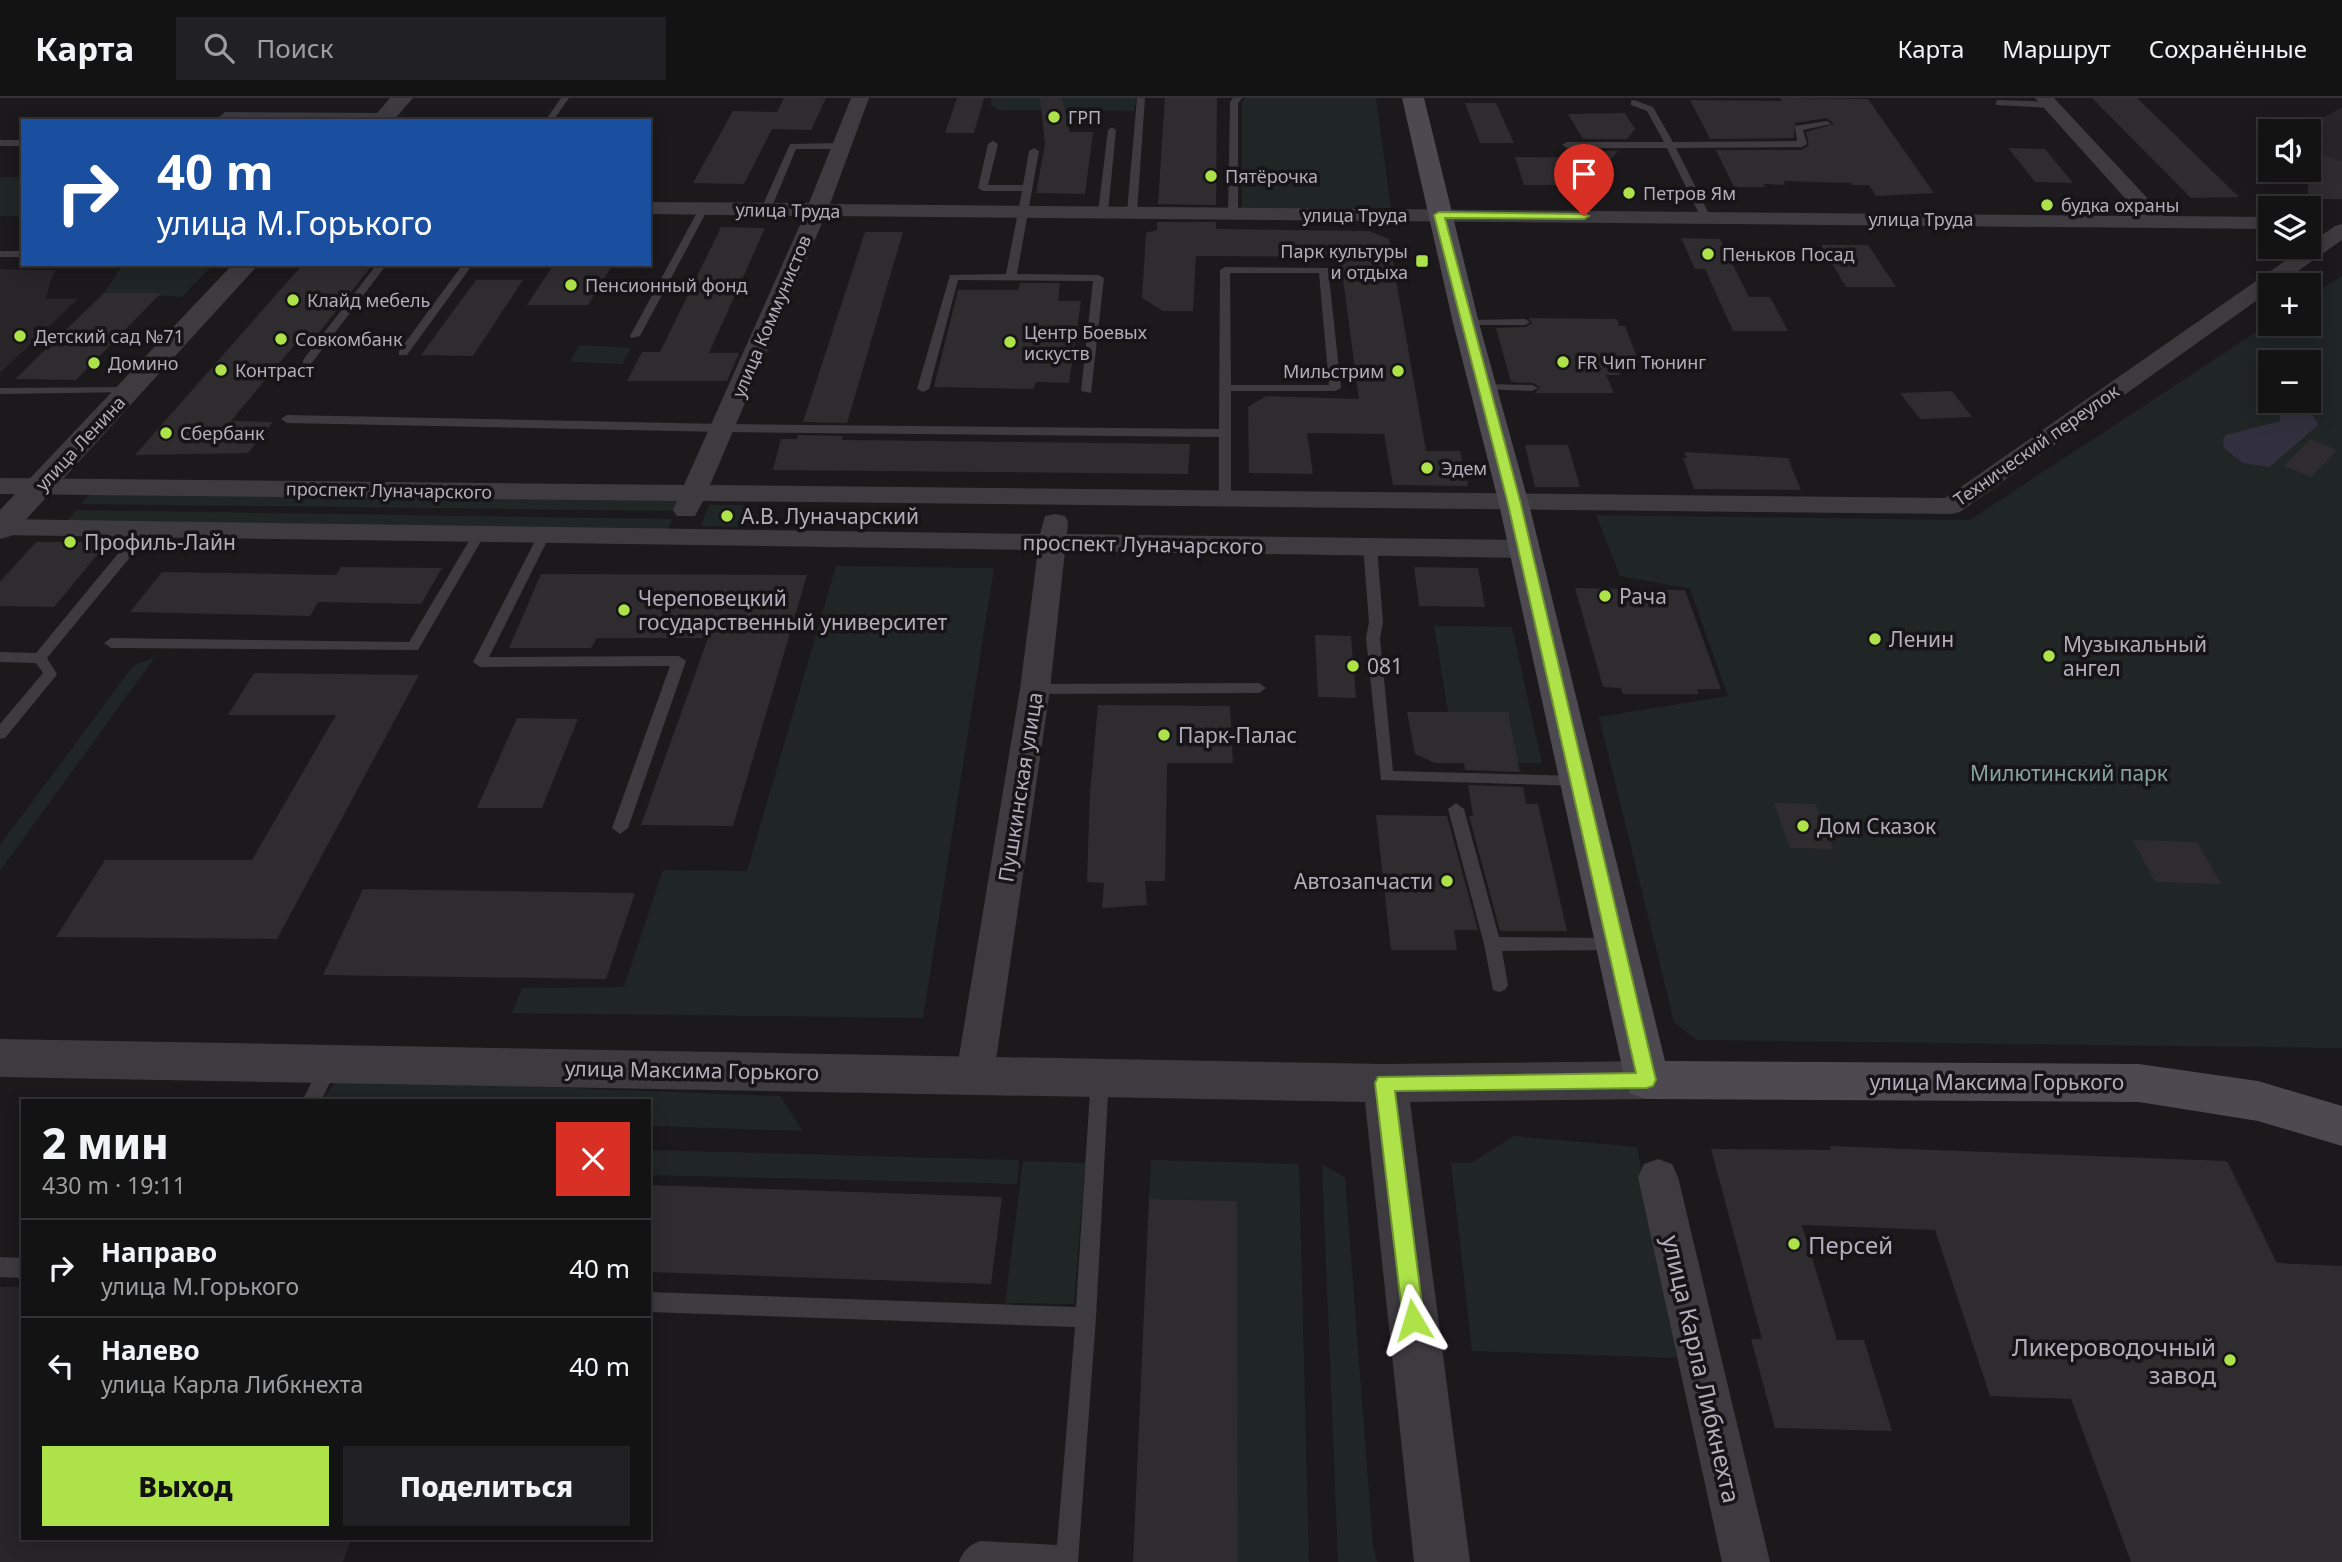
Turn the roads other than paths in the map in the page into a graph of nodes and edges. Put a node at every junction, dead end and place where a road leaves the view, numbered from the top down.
1 (402, 98) edge
2 (565, 98) edge
3 (860, 98) edge
4 (1141, 98) edge
5 (1238, 98) edge
6 (1413, 98) edge
7 (2047, 102) edge
8 (1634, 103) dead end
9 (1999, 103) dead end
10 (383, 118) edge
11 (220, 119) edge
12 (550, 119) edge
13 (1826, 124) dead end
14 (1112, 130) dead end
15 (0, 143) edge
16 (21, 143) edge
17 (993, 144) dead end
18 (1567, 145) dead end
19 (1670, 145) junction
20 (841, 146) junction
21 (1034, 151) dead end
22 (1028, 188) junction
23 (651, 208) edge
24 (703, 209) junction
25 (766, 209) junction
26 (817, 210) junction
27 (1023, 211) junction
28 (1103, 212) junction
29 (1132, 212) junction
30 (1233, 214) junction
31 (1439, 215) junction
32 (1706, 218) junction
33 (2157, 221) junction
34 (2258, 223) edge
35 (2334, 226) edge
36 (0, 254) edge
37 (21, 254) edge
38 (245, 266) edge
39 (380, 266) edge
40 (467, 266) edge
41 (1011, 277) junction
42 (1525, 322) dead end
43 (1466, 323) junction
44 (635, 336) dead end
45 (403, 353) dead end
46 (307, 362) dead end
47 (1483, 387) junction
48 (1225, 388) junction
49 (1532, 388) dead end
50 (923, 389) dead end
51 (129, 390) junction
52 (0, 391) edge
53 (1087, 391) dead end
54 (287, 419) dead end
55 (722, 428) junction
56 (1225, 433) junction
57 (0, 486) edge
58 (39, 487) junction
59 (694, 494) junction
60 (778, 494) junction
61 (1057, 498) junction
62 (1225, 500) junction
63 (1514, 504) junction
64 (1, 528) edge
65 (145, 530) junction
66 (478, 536) junction
67 (543, 537) junction
68 (675, 539) junction
69 (761, 540) junction
70 (1053, 544) junction
71 (1370, 547) junction
72 (1525, 549) junction
73 (111, 643) dead end
74 (0, 657) edge
75 (40, 658) junction
76 (1035, 688) junction
77 (1259, 688) dead end
78 (0, 734) edge
79 (1578, 782) junction
80 (1456, 809) dead end
81 (620, 828) dead end
82 (1492, 944) junction
83 (1617, 945) junction
84 (1499, 985) dead end
85 (0, 1058) edge
86 (975, 1074) junction
87 (1100, 1076) junction
88 (1647, 1080) junction
89 (321, 1082) edge
90 (1385, 1083) junction
91 (2342, 1126) edge
92 (1658, 1177) dead end
93 (0, 1268) edge
94 (21, 1268) edge
95 (651, 1302) edge
96 (1086, 1317) junction
97 (1067, 1559) edge
98 (970, 1562) edge
99 (1442, 1562) edge
100 (1746, 1562) edge

1 - 10 street
2 - 12 lane
3 - 20 street, улица Коммунистов
4 - 29 lane
5 - 30 lane
6 - 31 main road
7 - 9 lane
7 - 33 street
8 - 19 lane
10 - 11 lane
13 - 19 lane
14 - 28 lane
15 - 16 lane
17 - 22 lane
18 - 19 lane
19 - 32 lane
20 - 25 lane
20 - 26 street, улица Коммунистов
21 - 22 lane
22 - 27 lane
23 - 24 street, улица Труда
24 - 25 street, улица Труда
24 - 44 lane
25 - 26 street, улица Труда
26 - 27 street, улица Труда
26 - 55 street, улица Коммунистов
27 - 28 street, улица Труда
27 - 41 lane
28 - 29 street, улица Труда
29 - 30 street, улица Труда
30 - 31 street, улица Труда
31 - 32 street, улица Труда
31 - 43 main road
32 - 33 street, улица Труда
33 - 34 street, улица Труда
35 - 63 street, Технический переулок
36 - 37 lane
38 - 51 street, улица Ленина
39 - 46 lane
40 - 45 lane
41 - 50 lane
41 - 53 lane
42 - 43 lane
43 - 47 main road
47 - 49 lane
47 - 63 main road
48 - 48 lane
48 - 56 lane
51 - 52 lane
51 - 58 street, улица Ленина
54 - 55 lane
55 - 56 lane
55 - 59 street, улица Коммунистов
56 - 62 lane
57 - 58 street, проспект Луначарского
58 - 59 street, проспект Луначарского
58 - 64 street, улица Ленина
59 - 60 street, проспект Луначарского
59 - 68 street, улица Коммунистов
60 - 61 street, проспект Луначарского
60 - 69 street
61 - 62 street, проспект Луначарского
61 - 70 street, Пушкинская улица
62 - 63 street, проспект Луначарского
63 - 72 main road
64 - 65 street, проспект Луначарского
65 - 66 street, проспект Луначарского
65 - 75 lane
66 - 67 street, проспект Луначарского
66 - 73 lane
67 - 68 street, проспект Луначарского
67 - 81 lane
68 - 69 street, проспект Луначарского
69 - 70 street, проспект Луначарского
70 - 71 street, проспект Луначарского
70 - 76 street, Пушкинская улица
71 - 72 street, проспект Луначарского
71 - 79 lane
72 - 79 main road
74 - 75 lane
75 - 78 lane
76 - 77 lane
76 - 86 street, Пушкинская улица
79 - 83 main road
80 - 82 lane
82 - 83 lane
82 - 84 lane
83 - 88 main road
85 - 89 street, улица Максима Горького
86 - 87 street, улица Максима Горького
86 - 89 street, улица Максима Горького
87 - 90 street, улица Максима Горького
87 - 96 lane
88 - 90 street, улица Максима Горького
88 - 91 main road, улица Максима Горького
90 - 99 street
92 - 100 street, улица Карла Либкнехта
93 - 94 lane
95 - 96 lane
96 - 97 lane
97 - 98 lane

